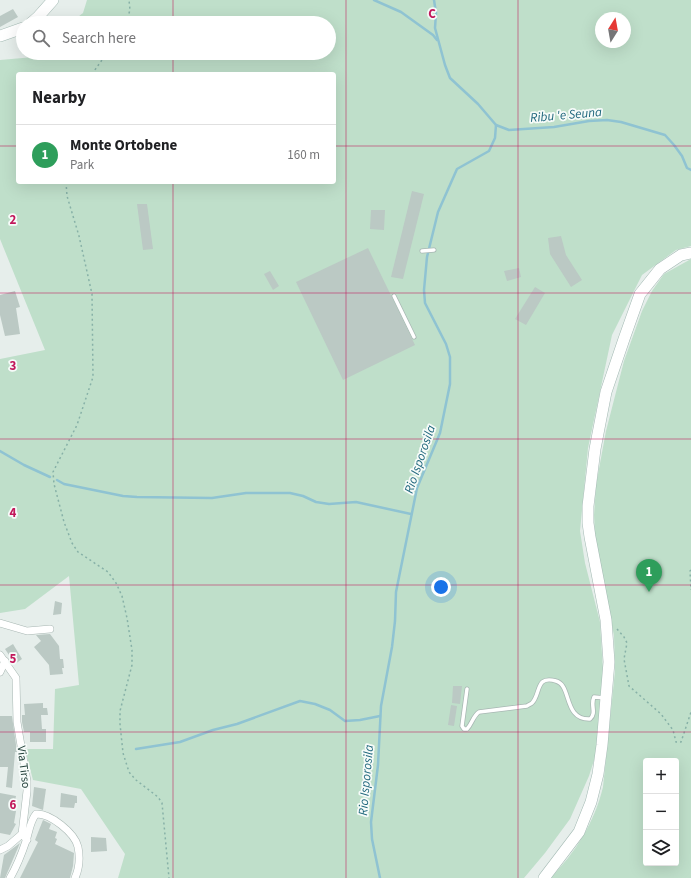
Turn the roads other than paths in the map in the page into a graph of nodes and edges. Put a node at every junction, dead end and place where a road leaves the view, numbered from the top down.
1 (53, 0) edge
2 (39, 16) edge
3 (16, 30) edge
4 (0, 36) edge
5 (434, 250) dead end
6 (422, 252) dead end
7 (691, 253) edge
8 (394, 296) dead end
9 (414, 337) dead end
10 (0, 622) edge
11 (50, 629) dead end
12 (2, 658) edge
13 (0, 672) edge
14 (467, 689) dead end
15 (606, 698) junction
16 (24, 837) junction
17 (0, 850) edge
18 (10, 878) edge
19 (75, 878) edge
20 (544, 878) edge

1 - 2 main road
3 - 4 main road
5 - 6 lane
7 - 15 main road
8 - 9 lane
10 - 11 street
12 - 13 street
12 - 16 street, Via Tirso
14 - 15 lane
15 - 20 main road
16 - 17 street
16 - 18 street, Via Tirso
16 - 19 street

